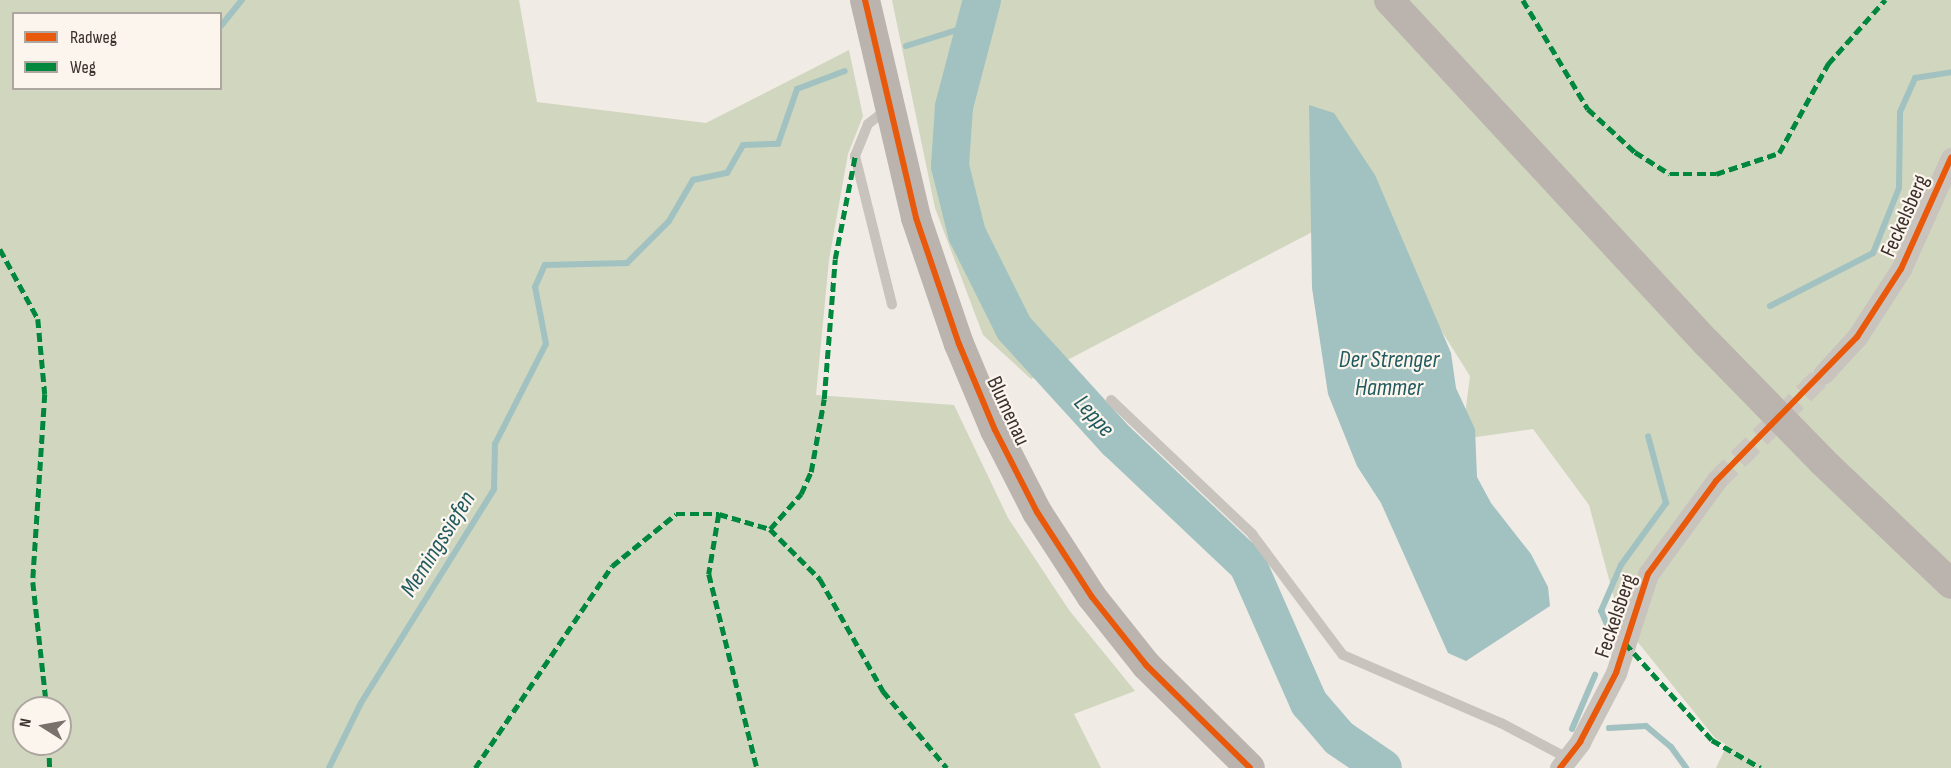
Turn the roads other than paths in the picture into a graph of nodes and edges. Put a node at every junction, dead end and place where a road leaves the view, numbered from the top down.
1 (865, 0) edge
2 (1389, 0) edge
3 (889, 108) junction
4 (1951, 158) edge
5 (892, 304) dead end
6 (1823, 374) tunnel mouth
7 (1111, 400) dead end
8 (1716, 482) tunnel mouth
9 (1951, 584) edge
10 (1565, 764) edge
11 (1250, 768) edge

1 - 3 main road, Blumenau
2 - 9 main road
3 - 5 lane
3 - 11 main road, Blumenau
4 - 6 street, Feckelsberg
7 - 10 lane
8 - 10 street, Feckelsberg

